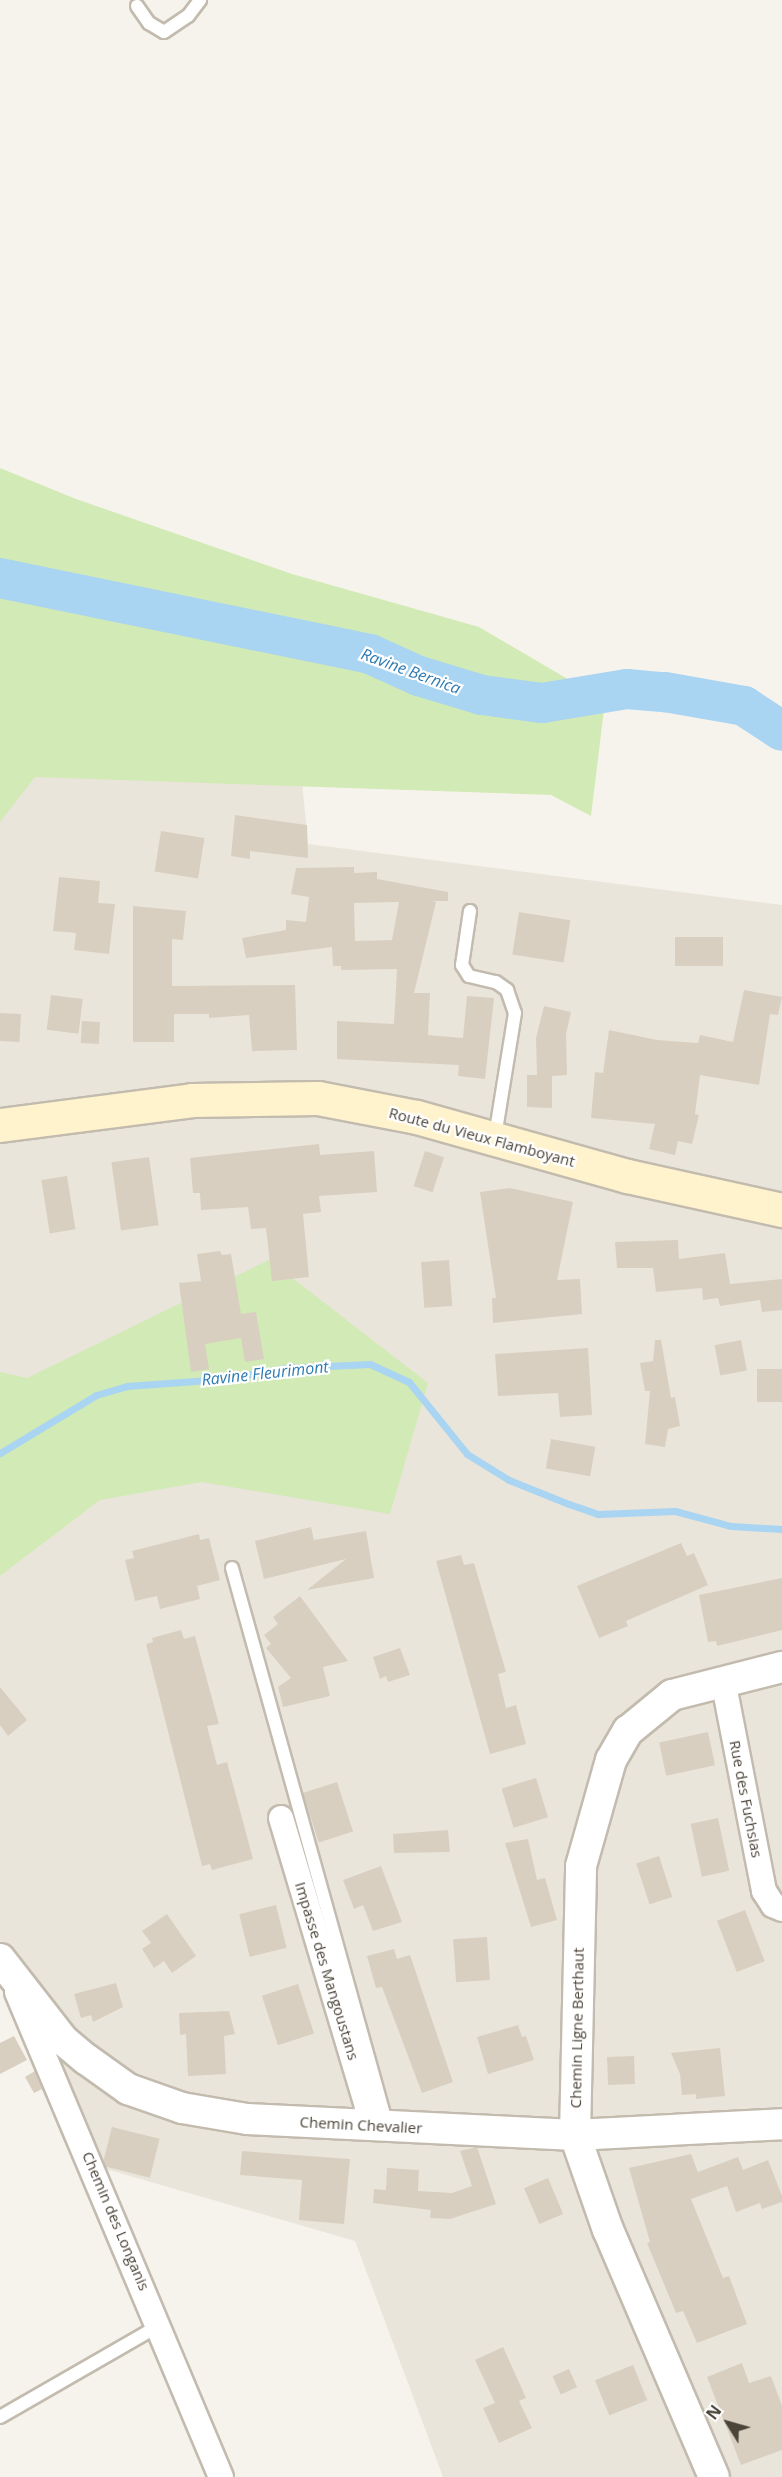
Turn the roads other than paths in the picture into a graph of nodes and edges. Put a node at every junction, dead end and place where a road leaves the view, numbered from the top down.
1 (200, 0) edge
2 (137, 6) dead end
3 (470, 911) dead end
4 (0, 1125) edge
5 (495, 1138) junction
6 (782, 1210) edge
7 (232, 1568) dead end
8 (782, 1667) edge
9 (723, 1680) junction
10 (281, 1818) dead end
11 (782, 1909) edge
12 (3, 1964) edge
13 (782, 2124) edge
14 (376, 2126) junction
15 (575, 2135) junction
16 (160, 2325) junction
17 (0, 2417) edge
18 (221, 2477) edge
19 (714, 2477) edge

1 - 2 lane
3 - 5 lane
4 - 5 main road, Route du Vieux Flamboyant
5 - 6 main road, Route du Vieux Flamboyant
7 - 14 lane
8 - 9 street, Chemin Ligne Berthaut
9 - 11 street, Rue des Fuchsias
9 - 15 street, Chemin Ligne Berthaut
10 - 14 street, Impasse des Mangoustans
12 - 14 street, Chemin Chevalier
12 - 16 street, Chemin des Longanis
13 - 15 street, Chemin Chevalier
14 - 15 street, Chemin Chevalier
15 - 19 street, Chemin Ligne Berthaut
16 - 17 lane
16 - 18 street, Chemin des Longanis

